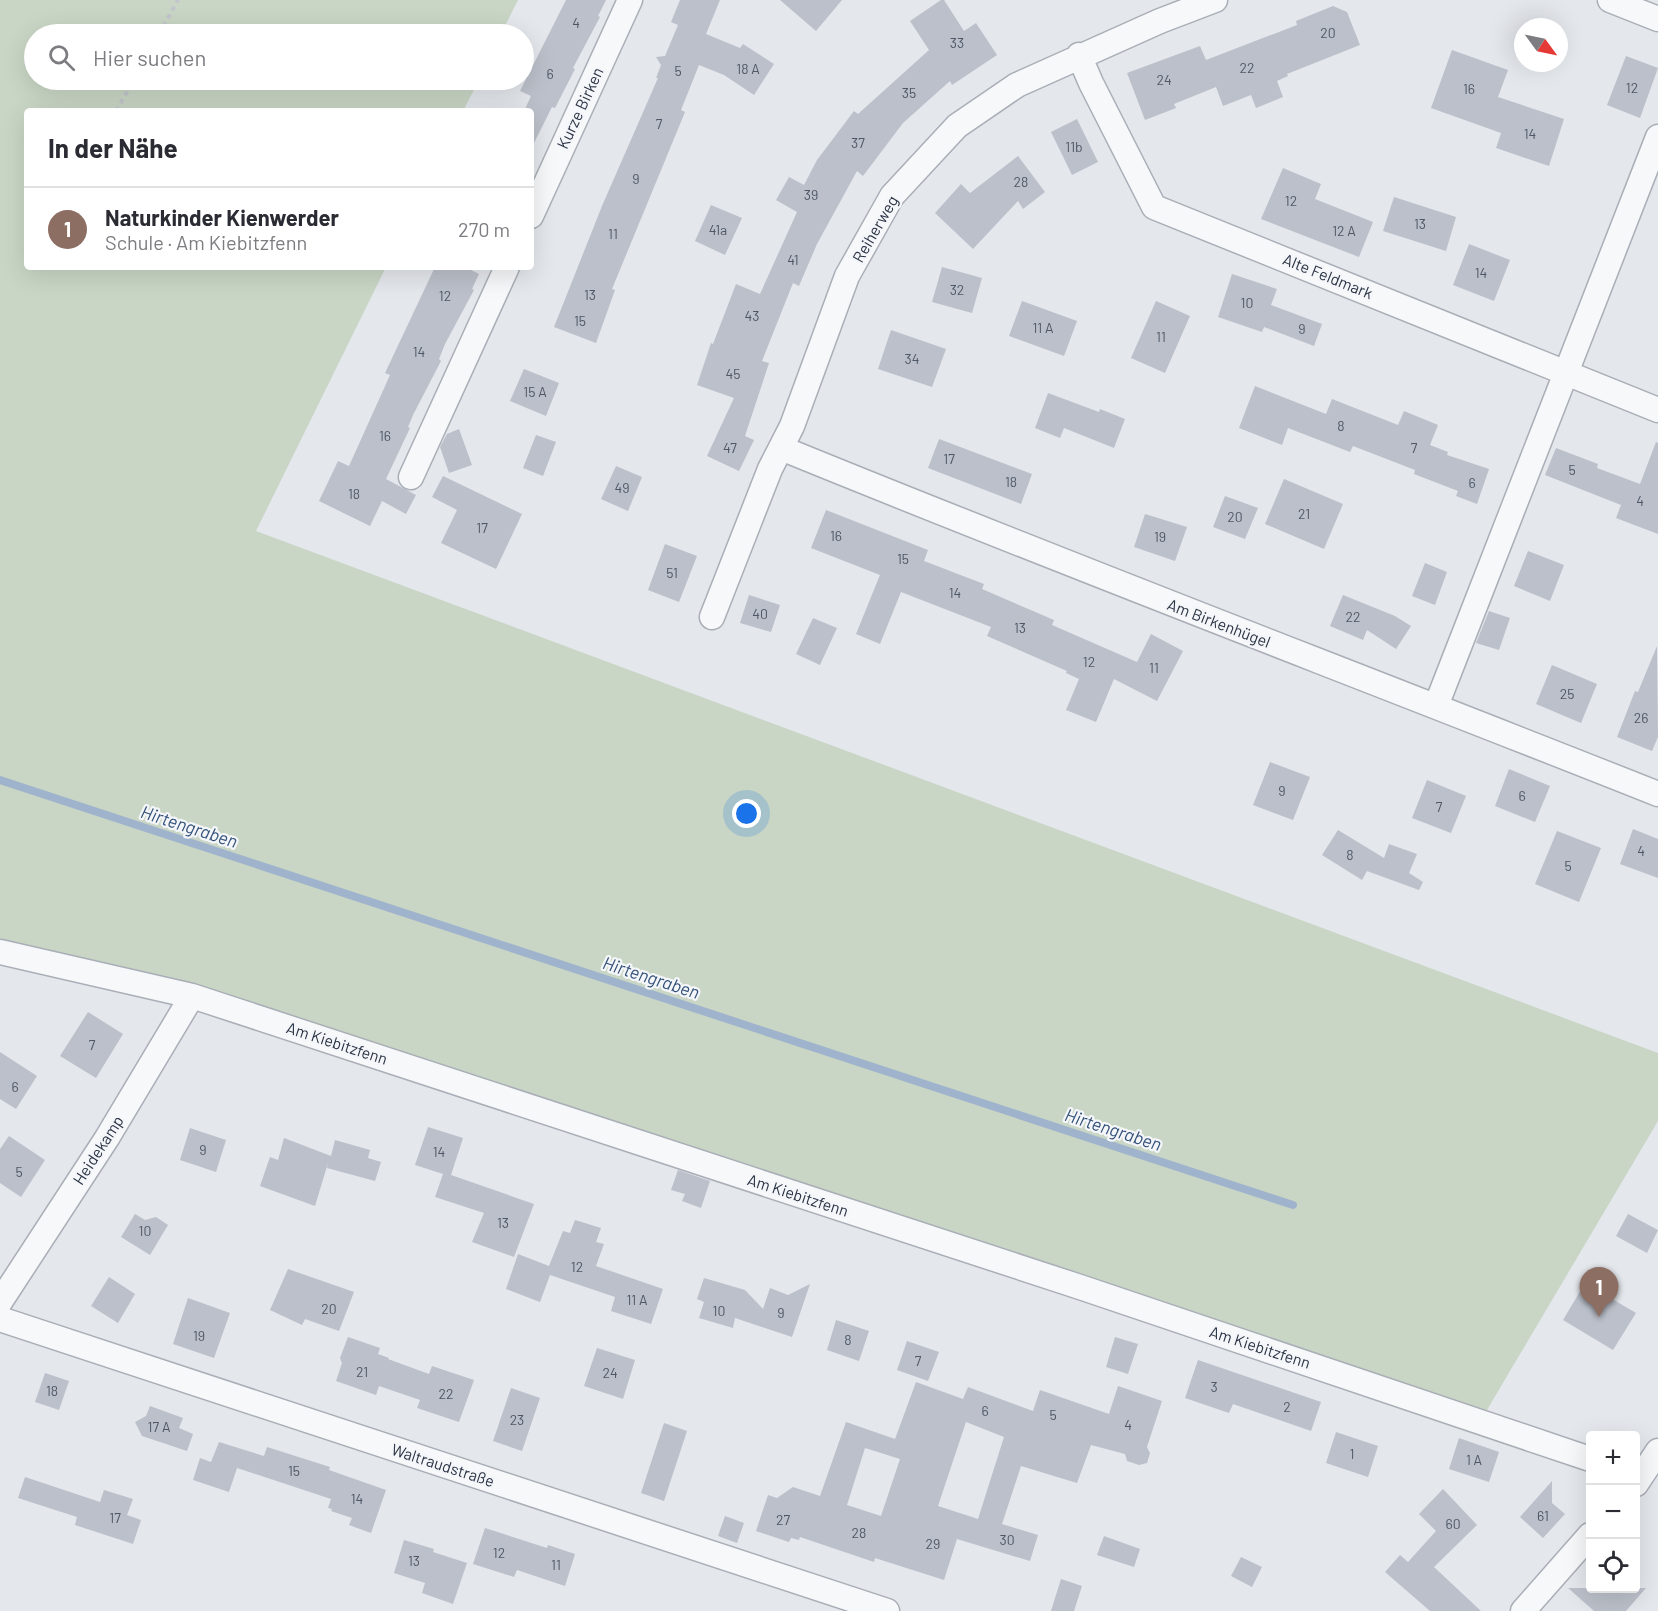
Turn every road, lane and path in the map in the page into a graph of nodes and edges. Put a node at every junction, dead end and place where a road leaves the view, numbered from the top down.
1 (178, 0) edge
2 (630, 0) edge
3 (1215, 0) edge
4 (1610, 0) edge
5 (1658, 19) edge
6 (165, 24) edge
7 (1079, 55) junction
8 (128, 90) edge
9 (118, 108) edge
10 (1658, 137) edge
11 (534, 209) edge
12 (506, 270) edge
13 (1566, 374) junction
14 (1658, 410) edge
15 (781, 448) junction
16 (411, 477) dead end
17 (712, 617) dead end
18 (1440, 697) junction
19 (1658, 794) edge
20 (0, 952) edge
21 (192, 996) junction
22 (0, 1302) edge
23 (0, 1319) edge
24 (1658, 1451) edge
25 (1586, 1458) edge
26 (1640, 1476) edge
27 (1586, 1539) edge
28 (887, 1611) edge
29 (1523, 1611) edge

1 - 6 path
2 - 11 street, Kurze Birken
3 - 7 street, Reiherweg
4 - 5 street
7 - 13 street, Alte Feldmark
7 - 15 street, Reiherweg
8 - 9 path
10 - 13 street
12 - 16 street
13 - 14 street, Alte Feldmark
13 - 18 street
15 - 17 street, Reiherweg
15 - 18 street, Am Birkenhügel
18 - 19 street, Am Birkenhügel
20 - 21 street, Am Kiebitzfenn
21 - 22 street, Heidekamp
21 - 25 street, Am Kiebitzfenn
23 - 28 street, Waltraudstraße
24 - 26 street
27 - 29 street

